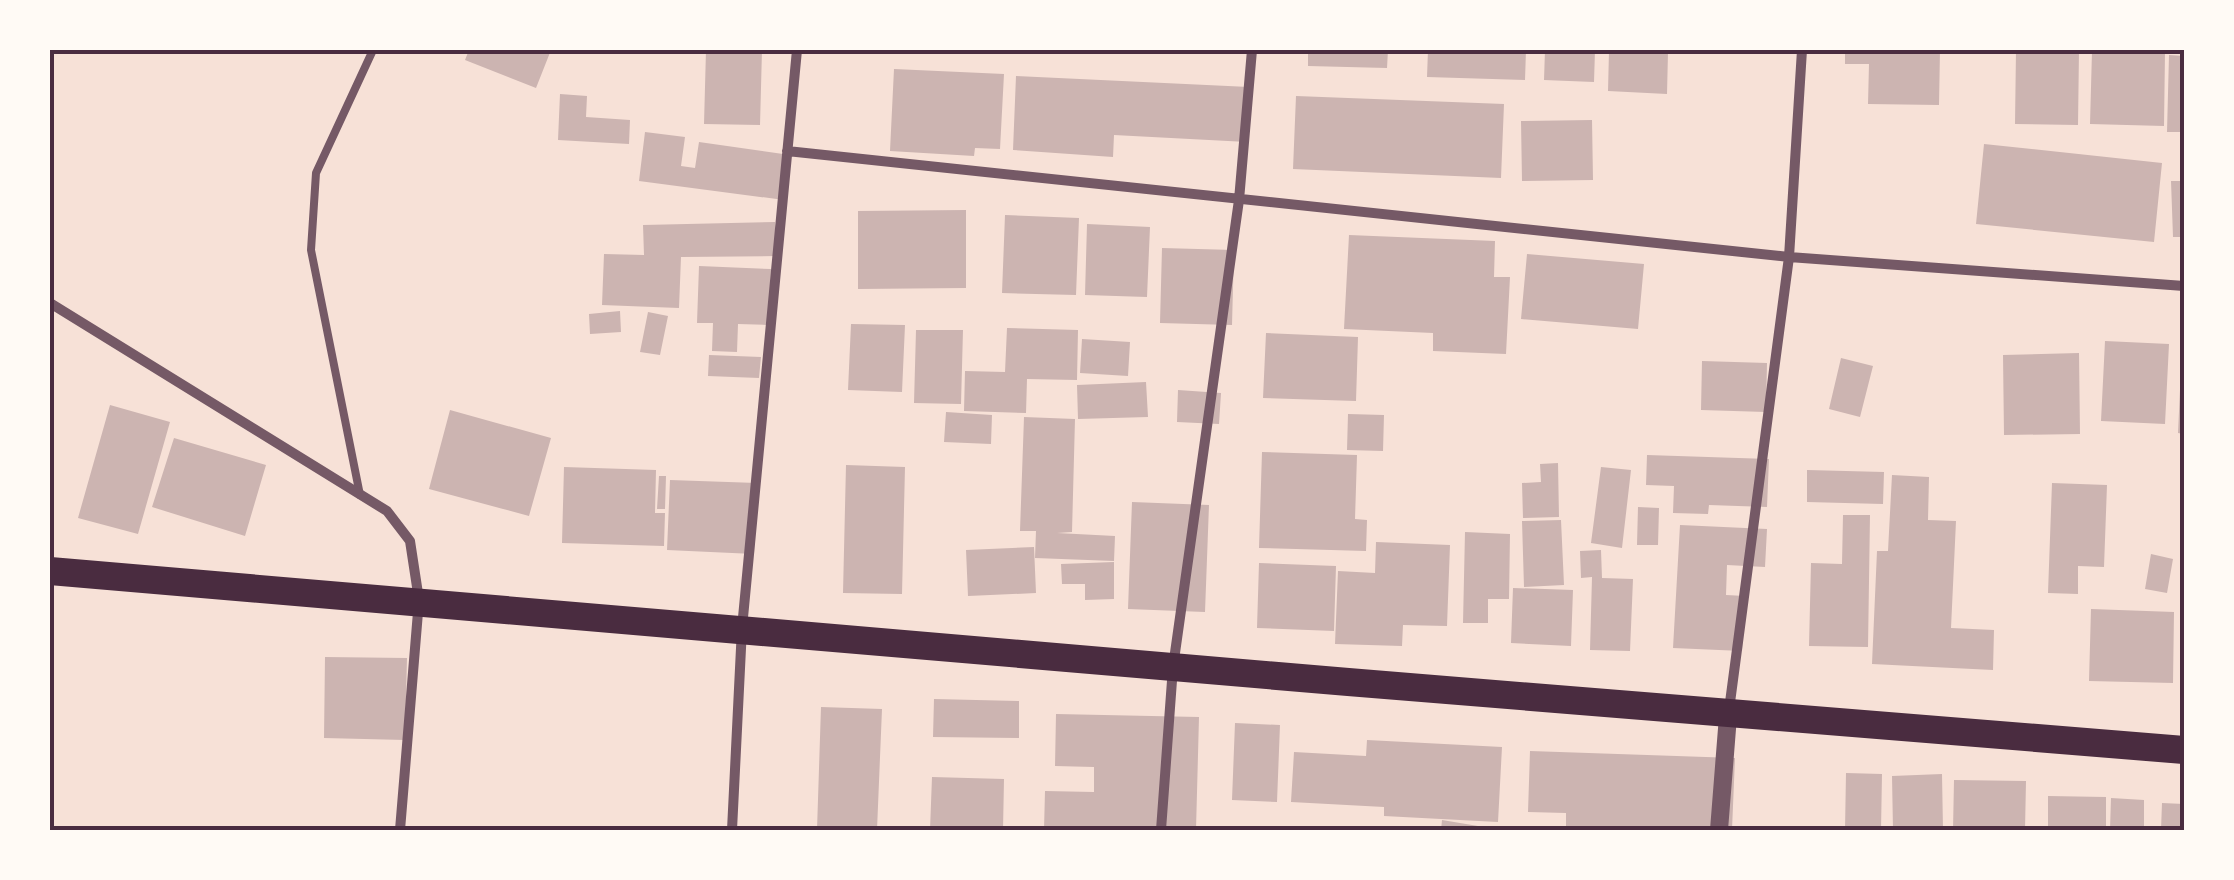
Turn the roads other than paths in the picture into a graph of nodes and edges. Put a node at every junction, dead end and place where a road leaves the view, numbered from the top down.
1 (373, 50) edge
2 (796, 50) edge
3 (1252, 50) edge
4 (1802, 50) edge
5 (787, 151) junction
6 (1239, 200) junction
7 (1789, 257) junction
8 (2184, 286) edge
9 (50, 303) edge
10 (360, 494) junction
11 (50, 571) edge
12 (419, 600) junction
13 (742, 628) junction
14 (1174, 667) junction
15 (1728, 716) junction
16 (2184, 750) edge
17 (400, 830) edge
18 (732, 830) edge
19 (1161, 830) edge
20 (1719, 830) edge

1 - 10 lane
2 - 5 street
3 - 6 street
4 - 7 street
5 - 6 street
5 - 13 street
6 - 7 street
6 - 14 street
7 - 8 street
7 - 15 street
9 - 10 street
10 - 12 street
11 - 12 highway
12 - 13 highway
12 - 17 street
13 - 14 highway
13 - 18 street
14 - 15 highway
14 - 19 street
15 - 16 highway
15 - 20 street

